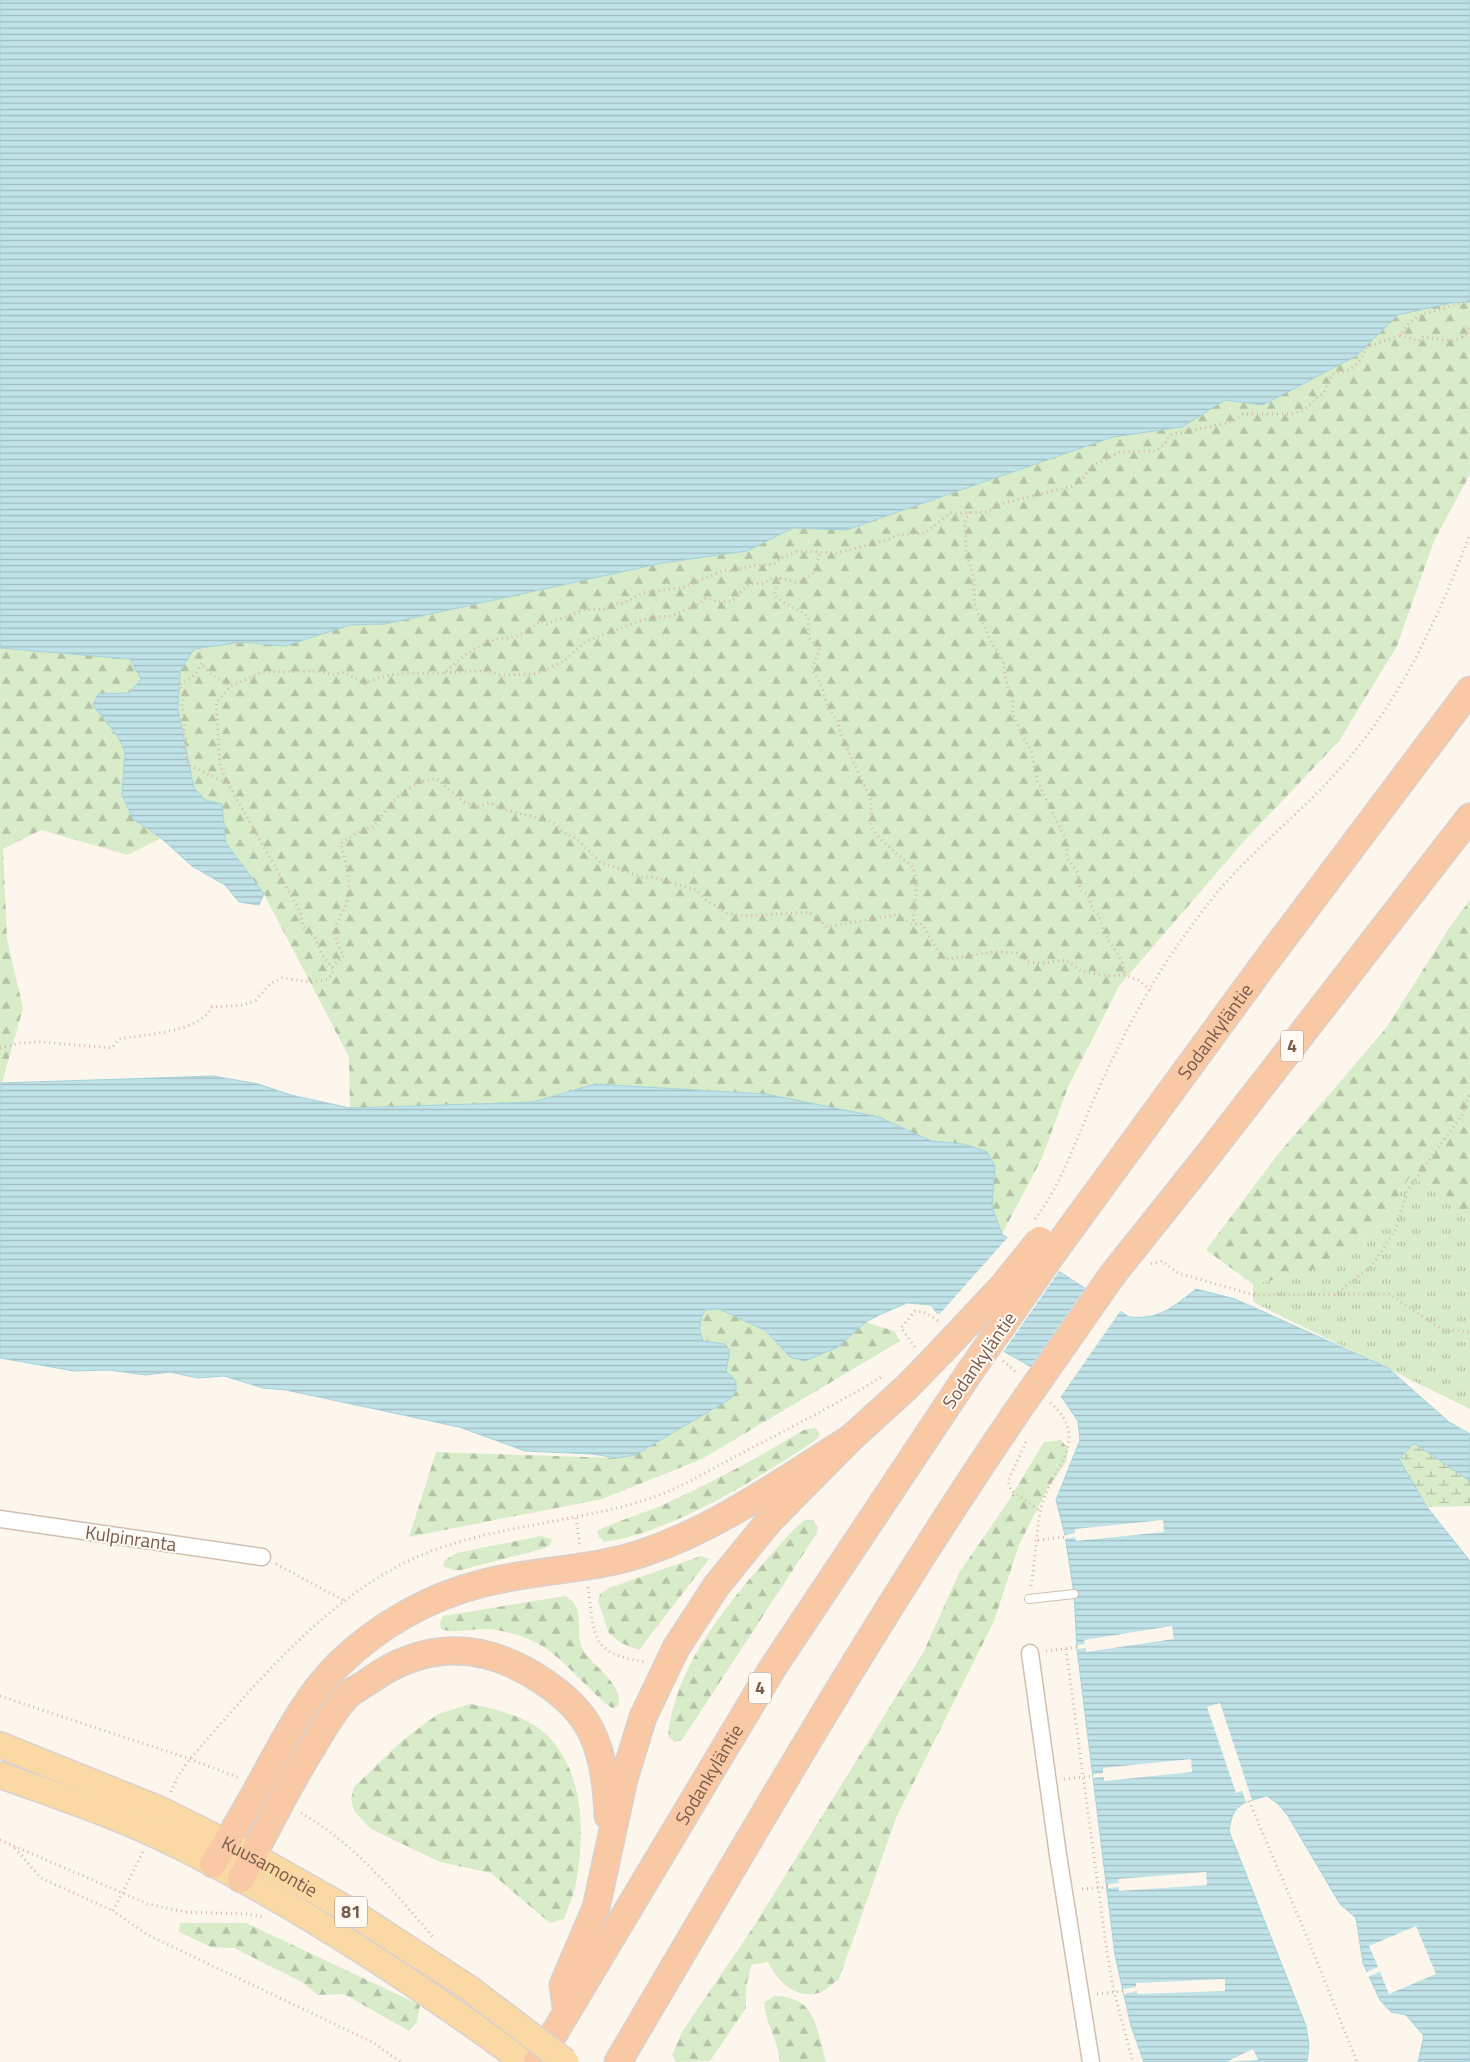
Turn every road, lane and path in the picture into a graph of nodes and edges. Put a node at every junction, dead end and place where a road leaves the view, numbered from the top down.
1 (1470, 300) edge
2 (1470, 326) edge
3 (1470, 334) edge
4 (1400, 335) junction
5 (1462, 337) junction
6 (970, 512) junction
7 (1470, 534) edge
8 (820, 552) junction
9 (780, 578) junction
10 (445, 672) junction
11 (231, 686) junction
12 (1470, 690) edge
13 (226, 782) junction
14 (1470, 817) edge
15 (913, 924) junction
16 (332, 968) junction
17 (1125, 975) junction
18 (1150, 990) junction
19 (0, 1048) edge
20 (1470, 1092) edge
21 (1042, 1238) junction
22 (1162, 1261) dead end
23 (1333, 1296) junction
24 (915, 1311) dead end
25 (1470, 1332) edge
26 (928, 1351) junction
27 (887, 1374) dead end
28 (1023, 1423) junction
29 (851, 1438) junction
30 (576, 1518) junction
31 (0, 1519) edge
32 (1065, 1536) dead end
33 (1038, 1540) junction
34 (580, 1552) dead end
35 (262, 1557) joint
36 (587, 1580) dead end
37 (1074, 1594) dead end
38 (1029, 1600) joint
39 (345, 1601) junction
40 (1078, 1647) dead end
41 (1066, 1649) junction
42 (1030, 1653) joint
43 (645, 1662) dead end
44 (0, 1696) edge
45 (0, 1745) edge
46 (190, 1759) junction
47 (0, 1775) edge
48 (1085, 1776) junction
49 (1093, 1776) dead end
50 (1066, 1778) dead end
51 (241, 1779) dead end
52 (170, 1793) dead end
53 (1249, 1801) dead end
54 (295, 1809) dead end
55 (610, 1839) junction
56 (0, 1840) edge
57 (13, 1846) junction
58 (146, 1847) dead end
59 (220, 1853) junction
60 (253, 1856) junction
61 (241, 1879) junction
62 (1097, 1887) junction
63 (1108, 1887) dead end
64 (1084, 1889) dead end
65 (122, 1893) junction
66 (113, 1911) junction
67 (268, 1919) dead end
68 (439, 1943) dead end
69 (1123, 1990) dead end
70 (1114, 1992) junction
71 (1097, 1994) dead end
72 (566, 2013) junction
73 (401, 2062) edge
74 (524, 2062) edge
75 (537, 2062) edge
76 (566, 2062) edge
77 (618, 2062) edge
78 (1091, 2062) edge
79 (1132, 2062) edge
80 (1357, 2062) edge

1 - 4 path
2 - 5 path
3 - 5 path
4 - 5 path
4 - 6 path
6 - 8 path
6 - 17 path
7 - 18 path
8 - 9 path
8 - 10 path
9 - 10 path
9 - 15 path
10 - 11 path
11 - 13 path
11 - 13 path
12 - 21 highway, Sodankyläntie
13 - 16 path
14 - 28 highway, 4, bridge
15 - 16 path
15 - 17 path
16 - 19 path
17 - 18 path
18 - 21 path
20 - 23 path
21 - 26 highway, bridge
21 - 72 highway, Sodankyläntie / 4, bridge
22 - 23 path
23 - 25 path
24 - 26 path
26 - 29 highway
27 - 30 path
28 - 33 path
28 - 77 highway, 4
29 - 55 highway
29 - 59 highway
30 - 34 path
30 - 39 path
31 - 35 street, Kulpinranta
32 - 33 path
33 - 38 path
35 - 39 path
36 - 43 path
37 - 38 lane
39 - 46 path
40 - 41 path
41 - 42 path
41 - 48 path
42 - 78 street
44 - 46 path
45 - 59 main road, Kuusamontie / 81
46 - 51 path
46 - 52 path
47 - 59 main road, Kuusamontie / 81
48 - 49 path
48 - 50 path
48 - 62 path
53 - 80 path
54 - 68 path
55 - 60 highway
55 - 72 highway
56 - 57 path
57 - 65 path
57 - 66 path
58 - 65 path
59 - 60 main road, Kuusamontie / 81
59 - 61 main road, Kuusamontie / 81
60 - 61 highway
60 - 76 main road, Kuusamontie / 81, bridge
61 - 74 main road, Kuusamontie / 81
62 - 63 path
62 - 64 path
62 - 70 path
65 - 66 path
65 - 67 path
66 - 73 path
69 - 70 path
70 - 71 path
70 - 79 path
72 - 75 highway, Sodankyläntie / 4

